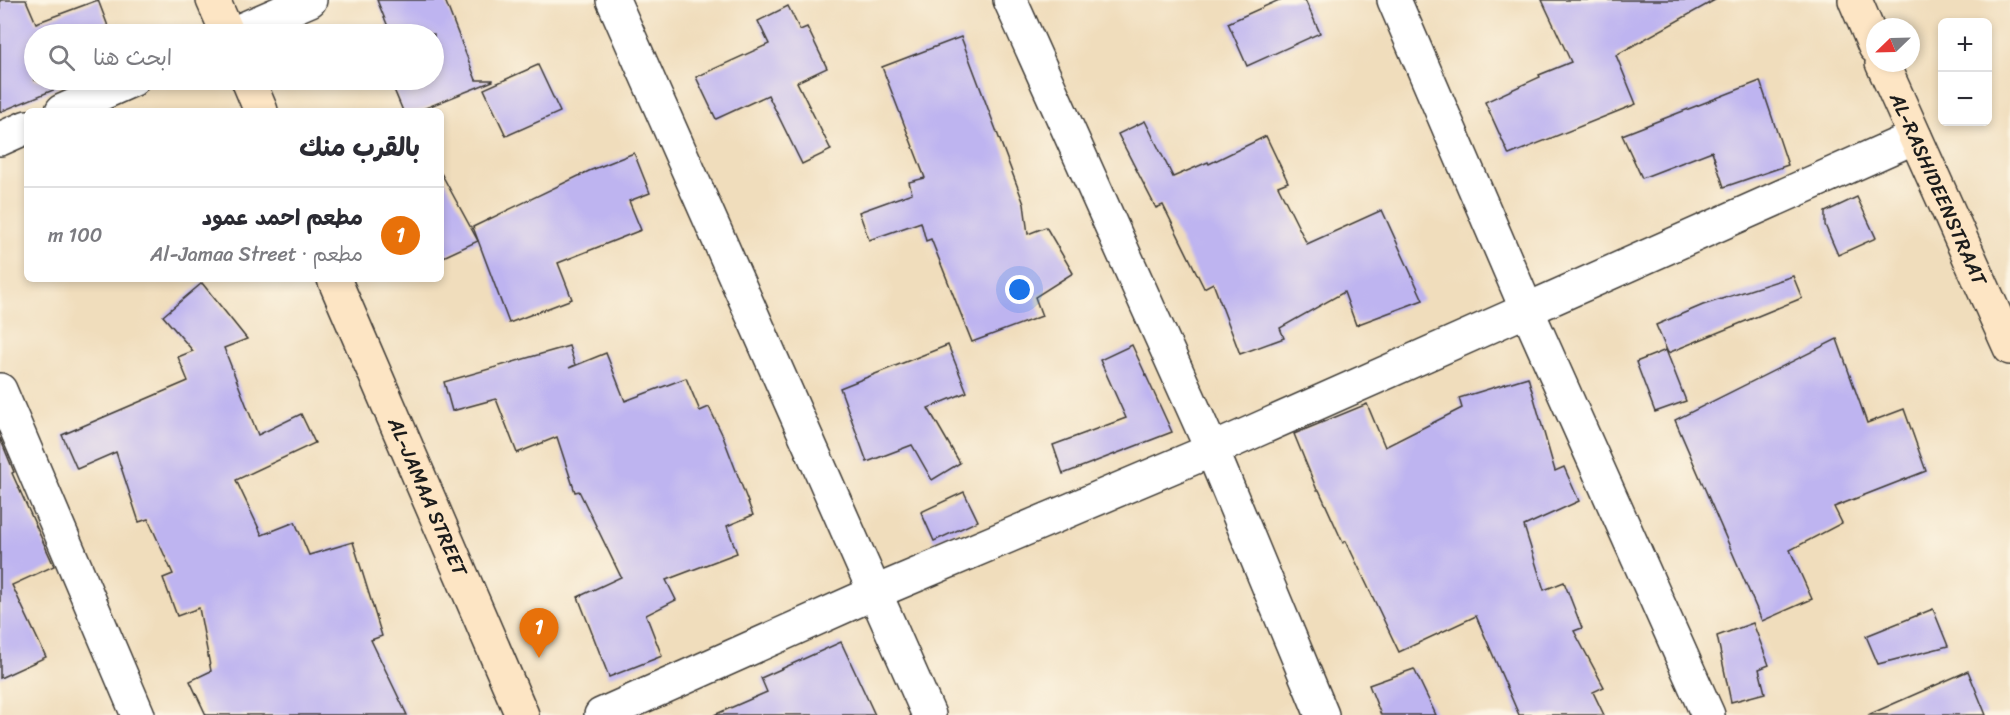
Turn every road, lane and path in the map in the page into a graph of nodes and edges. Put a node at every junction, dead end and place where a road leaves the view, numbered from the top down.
1 (213, 0) edge
2 (310, 0) edge
3 (613, 0) edge
4 (1010, 0) edge
5 (1394, 0) edge
6 (1857, 1) edge
7 (225, 24) edge
8 (254, 24) edge
9 (1866, 24) edge
10 (1886, 72) edge
11 (109, 90) edge
12 (252, 90) edge
13 (69, 108) edge
14 (260, 108) edge
15 (24, 128) edge
16 (1915, 137) junction
17 (0, 139) edge
18 (335, 282) edge
19 (1527, 310) junction
20 (2010, 348) edge
21 (0, 390) edge
22 (1212, 450) junction
23 (876, 592) junction
24 (138, 715) edge
25 (522, 715) edge
26 (601, 715) edge
27 (929, 715) edge
28 (1322, 715) edge
29 (1708, 715) edge

1 - 7 street
2 - 8 street
3 - 23 street
4 - 22 street
5 - 19 street
6 - 9 street
10 - 16 street, AL-RASHIDEENSTRAAT
11 - 13 street
12 - 14 street
15 - 17 street
16 - 19 street
16 - 20 street, AL-RASHIDEENSTRAAT
18 - 25 street, AL-JAMAA STREET
19 - 22 street
19 - 29 street
21 - 24 street
22 - 23 street
22 - 28 street
23 - 26 street
23 - 27 street

